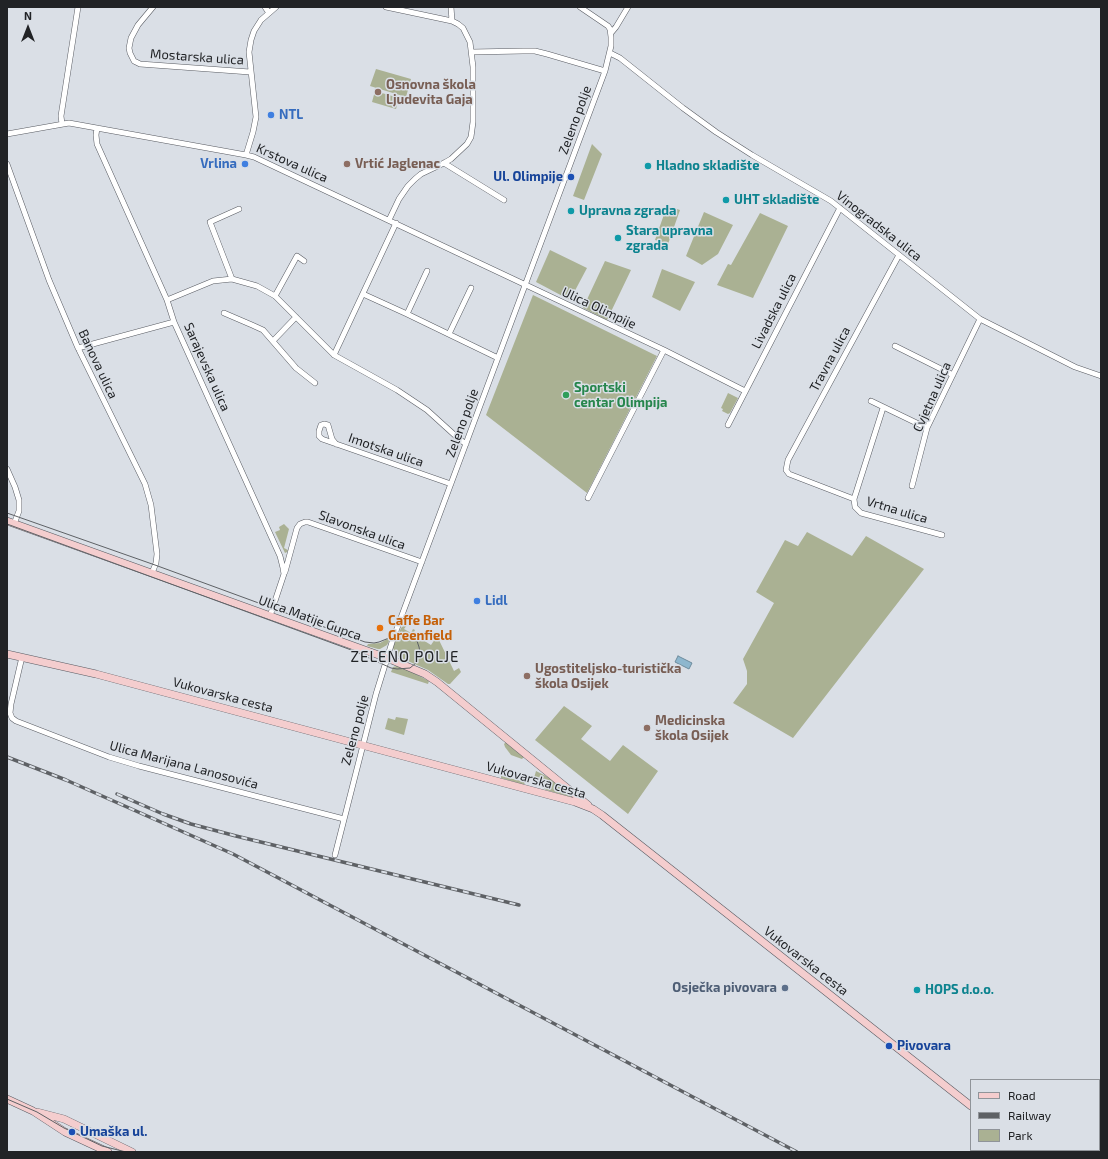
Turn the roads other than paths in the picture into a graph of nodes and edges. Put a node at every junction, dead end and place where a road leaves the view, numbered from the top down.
1 (78, 7) edge
2 (153, 7) edge
3 (264, 7) edge
4 (276, 7) edge
5 (386, 7) edge
6 (451, 7) edge
7 (580, 7) edge
8 (628, 7) edge
9 (268, 12) junction
10 (452, 21) junction
11 (611, 33) junction
12 (472, 52) junction
13 (610, 53) junction
14 (605, 71) junction
15 (250, 72) junction
16 (62, 124) junction
17 (97, 128) junction
18 (7, 134) edge
19 (246, 155) junction
20 (444, 163) junction
21 (7, 164) edge
22 (504, 200) dead end
23 (840, 208) junction
24 (239, 209) dead end
25 (389, 220) junction
26 (396, 223) junction
27 (899, 255) junction
28 (304, 261) dead end
29 (427, 271) dead end
30 (232, 279) junction
31 (526, 286) junction
32 (471, 288) dead end
33 (363, 294) junction
34 (275, 296) junction
35 (167, 300) junction
36 (224, 313) dead end
37 (407, 314) junction
38 (296, 317) junction
39 (980, 319) junction
40 (174, 322) junction
41 (448, 334) junction
42 (272, 341) junction
43 (895, 346) dead end
44 (78, 348) junction
45 (664, 350) junction
46 (334, 355) junction
47 (498, 358) junction
48 (953, 375) junction
49 (1101, 376) edge
50 (315, 383) dead end
51 (745, 391) junction
52 (871, 402) dead end
53 (883, 408) junction
54 (728, 425) dead end
55 (928, 428) junction
56 (336, 444) dead end
57 (466, 444) junction
58 (7, 469) edge
59 (789, 474) joint
60 (451, 484) junction
61 (912, 486) dead end
62 (588, 498) dead end
63 (854, 499) junction
64 (7, 521) edge
65 (14, 524) junction
66 (942, 535) dead end
67 (422, 562) junction
68 (152, 573) junction
69 (284, 574) junction
70 (270, 616) junction
71 (7, 654) edge
72 (22, 657) junction
73 (387, 658) junction
74 (363, 745) junction
75 (593, 809) junction
76 (344, 819) junction
77 (335, 855) dead end
78 (7, 1099) edge
79 (970, 1105) edge
80 (33, 1111) junction
81 (108, 1152) edge
82 (132, 1152) edge

1 - 16 street
2 - 15 street, Mostarska ulica
3 - 9 street
4 - 9 street, Mostarska ulica
5 - 10 street
6 - 10 street
7 - 11 street
8 - 11 street
9 - 15 street, Mostarska ulica
10 - 12 street
11 - 13 street, Zeleno polje
12 - 14 street
12 - 20 street
13 - 14 street, Zeleno polje
13 - 23 street, Vinogradska ulica
14 - 31 street, Zeleno polje
15 - 19 street, Mostarska ulica
16 - 17 street, Krstova ulica
16 - 18 street, Krstova ulica
17 - 19 street, Krstova ulica
17 - 35 street, Sarajevska ulica
19 - 25 street, Krstova ulica
20 - 22 street
20 - 25 street
21 - 44 street, Banova ulica
23 - 27 street, Vinogradska ulica
23 - 51 street, Livadska ulica
24 - 30 street
25 - 26 street, Krstova ulica
26 - 31 street, Krstova ulica
26 - 33 street
27 - 39 street, Vinogradska ulica
27 - 59 street, Travna ulica
28 - 34 street
29 - 37 street
30 - 34 street
30 - 35 street
31 - 45 street, Ulica Olimpije
31 - 47 street, Zeleno polje
32 - 41 street
33 - 37 street
33 - 46 street
34 - 38 street
35 - 40 street, Sarajevska ulica
36 - 42 street
37 - 41 street
38 - 42 street
38 - 46 street
39 - 48 street, Cvjetna ulica
39 - 49 street, Vinogradska ulica
40 - 44 street
40 - 69 street, Sarajevska ulica
41 - 47 street
42 - 50 street
43 - 48 street
44 - 68 street, Banova ulica
45 - 51 street, Ulica Olimpije
45 - 62 street
46 - 57 street
47 - 57 street, Zeleno polje
48 - 55 street, Cvjetna ulica
51 - 54 street, Livadska ulica
52 - 53 street
53 - 55 street
53 - 63 street, Vrtna ulica
55 - 61 street, Cvjetna ulica
56 - 60 street, Imotska ulica
57 - 60 street, Zeleno polje
58 - 65 street
59 - 63 street, Vrtna ulica
60 - 67 street, Zeleno polje
63 - 66 street, Vrtna ulica
64 - 65 main road, Ulica Matije Gupca
65 - 68 main road, Ulica Matije Gupca
67 - 69 street, Slavonska ulica
67 - 73 street, Zeleno polje
68 - 70 main road, Ulica Matije Gupca
69 - 70 street
70 - 73 main road, Ulica Matije Gupca
71 - 72 main road, Vukovarska cesta
72 - 74 main road, Vukovarska cesta
72 - 76 street, Ulica Marijana Lanosovića
73 - 74 street, Zeleno polje
73 - 75 main road, Ulica Matije Gupca
74 - 75 main road, Vukovarska cesta
74 - 76 street, Zeleno polje
75 - 79 main road, Vukovarska cesta
76 - 77 street, Zeleno polje
78 - 80 main road
80 - 81 main road
80 - 82 main road

